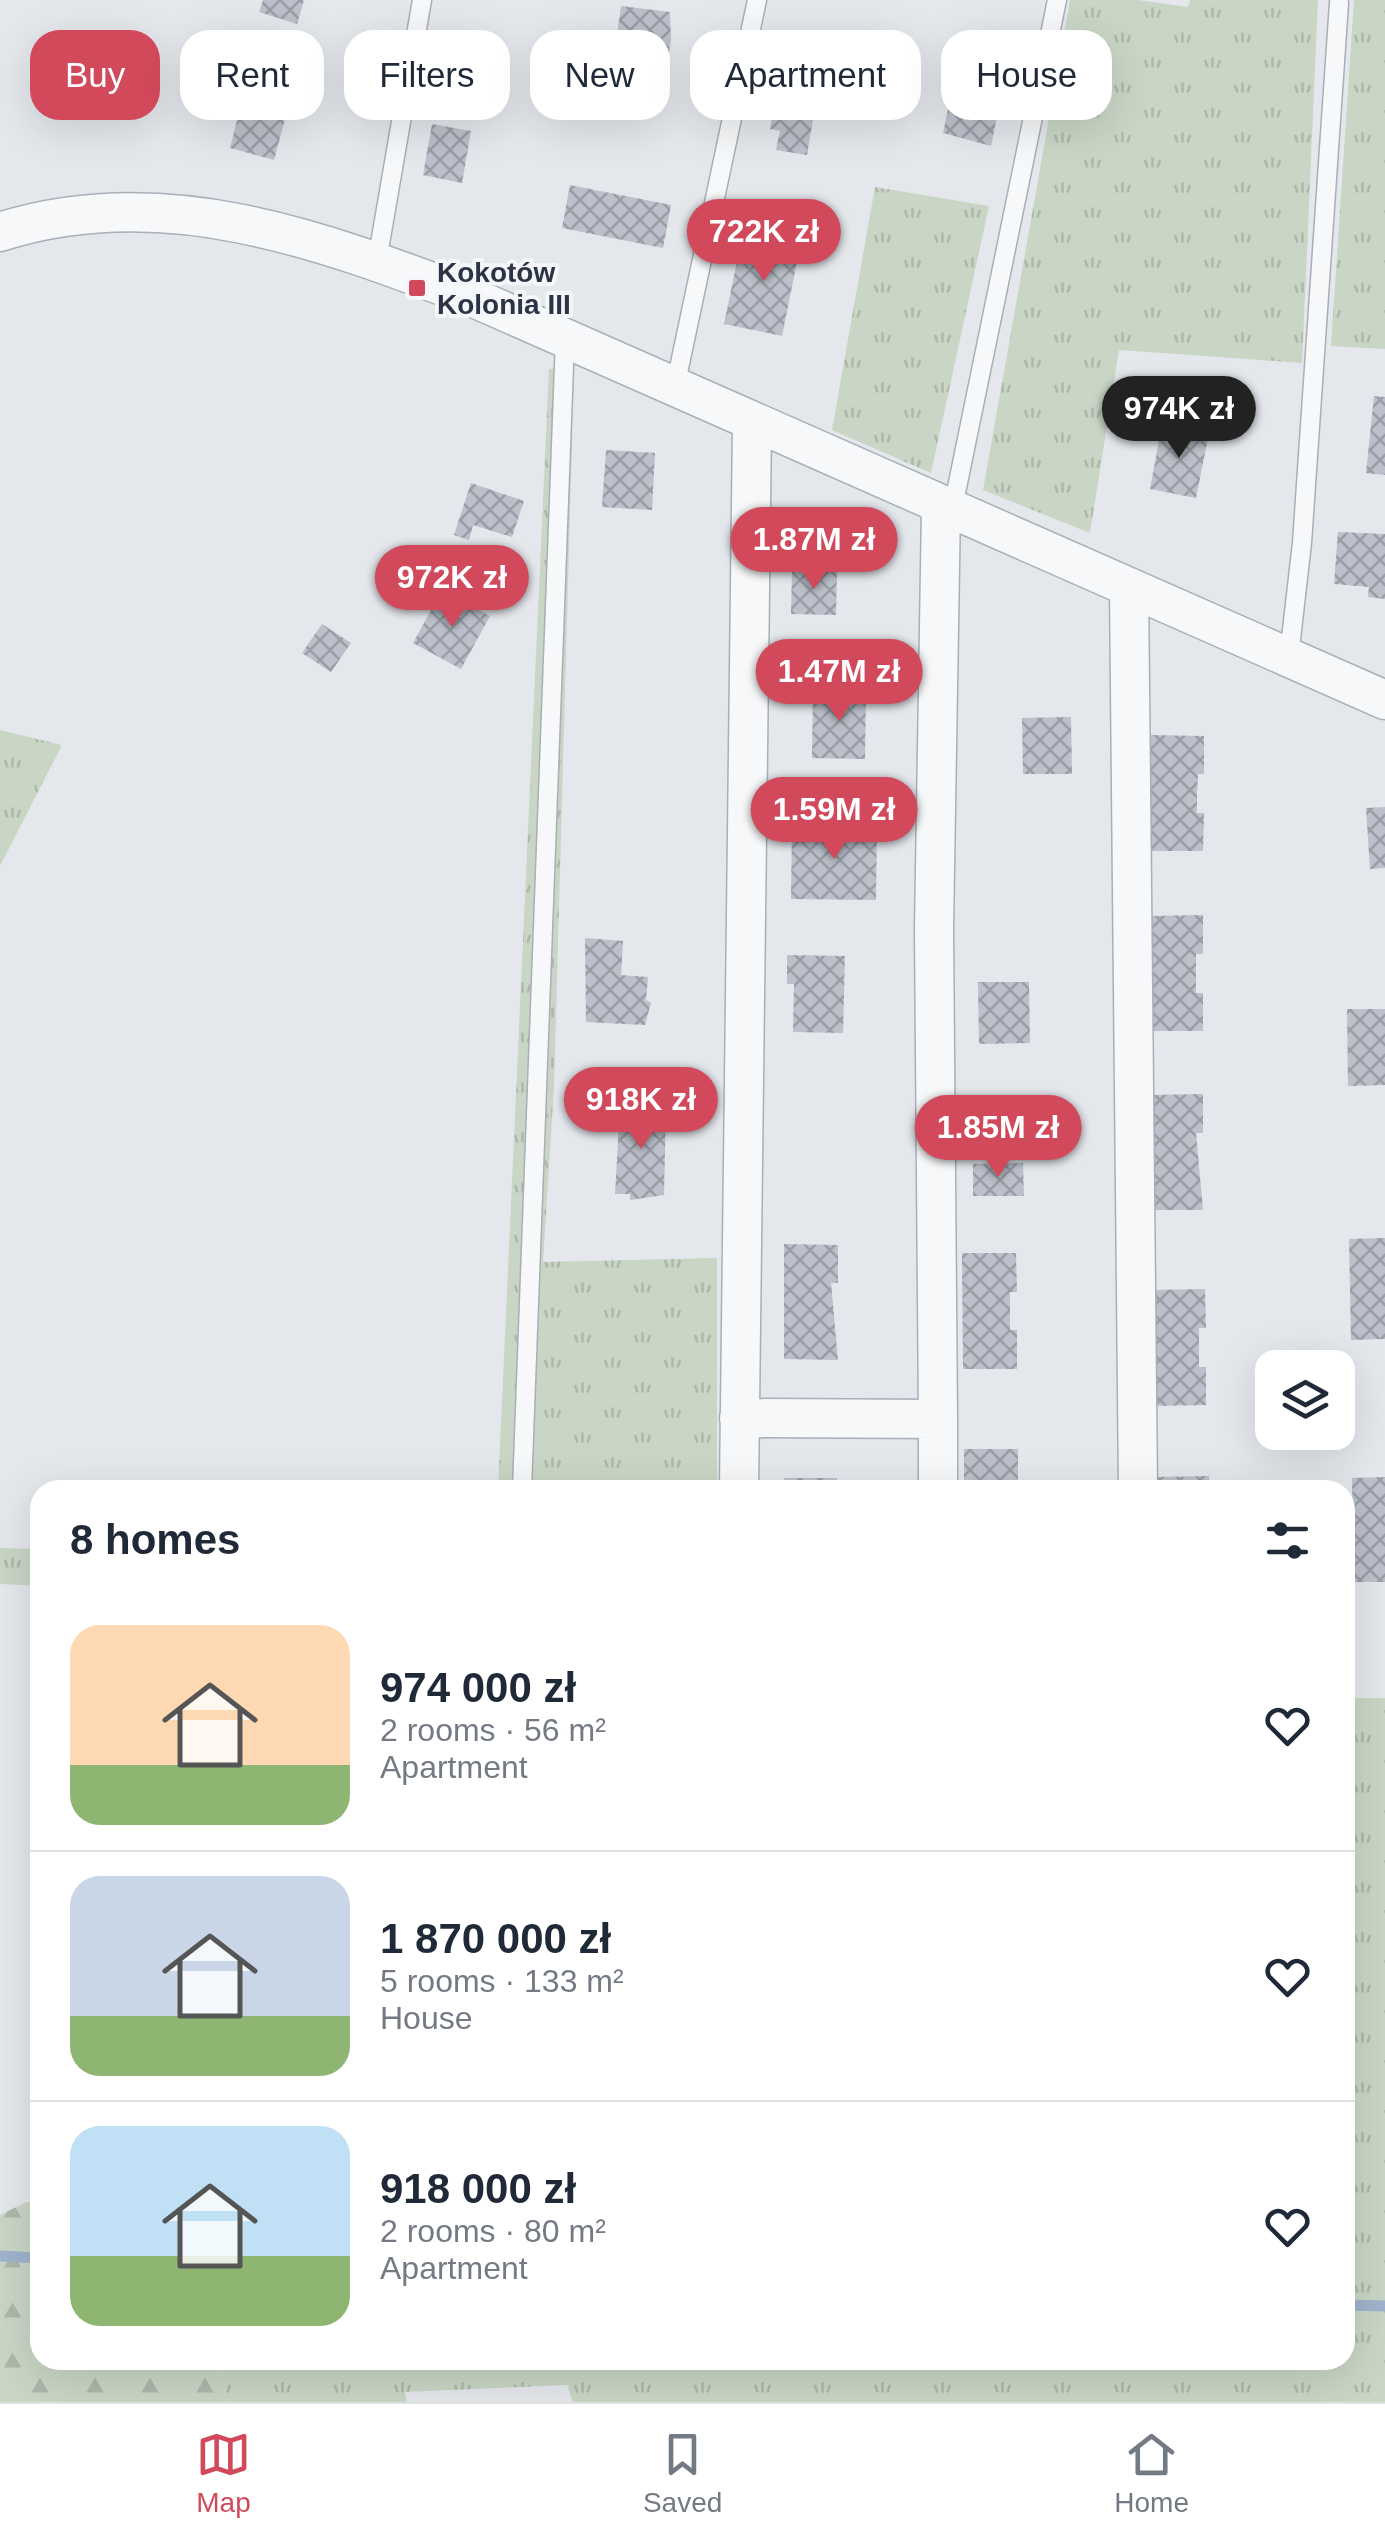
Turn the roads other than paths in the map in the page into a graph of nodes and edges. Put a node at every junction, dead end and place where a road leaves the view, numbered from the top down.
1 (422, 0) edge
2 (757, 0) edge
3 (1057, 0) edge
4 (1339, 2) dead end
5 (0, 232) edge
6 (376, 260) junction
7 (565, 339) junction
8 (675, 387) junction
9 (752, 423) junction
10 (946, 510) junction
11 (1129, 587) junction
12 (1289, 656) junction
13 (1385, 700) edge
14 (739, 1418) junction
15 (938, 1419) junction
16 (522, 1480) edge
17 (739, 1480) edge
18 (938, 1480) edge
19 (1138, 1480) edge

1 - 6 lane
2 - 8 lane
3 - 10 lane
4 - 12 lane
5 - 6 street
6 - 7 street
7 - 8 street
7 - 16 lane
8 - 9 street
9 - 10 street
9 - 14 street
10 - 11 street
10 - 15 street
11 - 12 street
11 - 19 street
12 - 13 street
14 - 15 street
14 - 17 street
15 - 18 street

